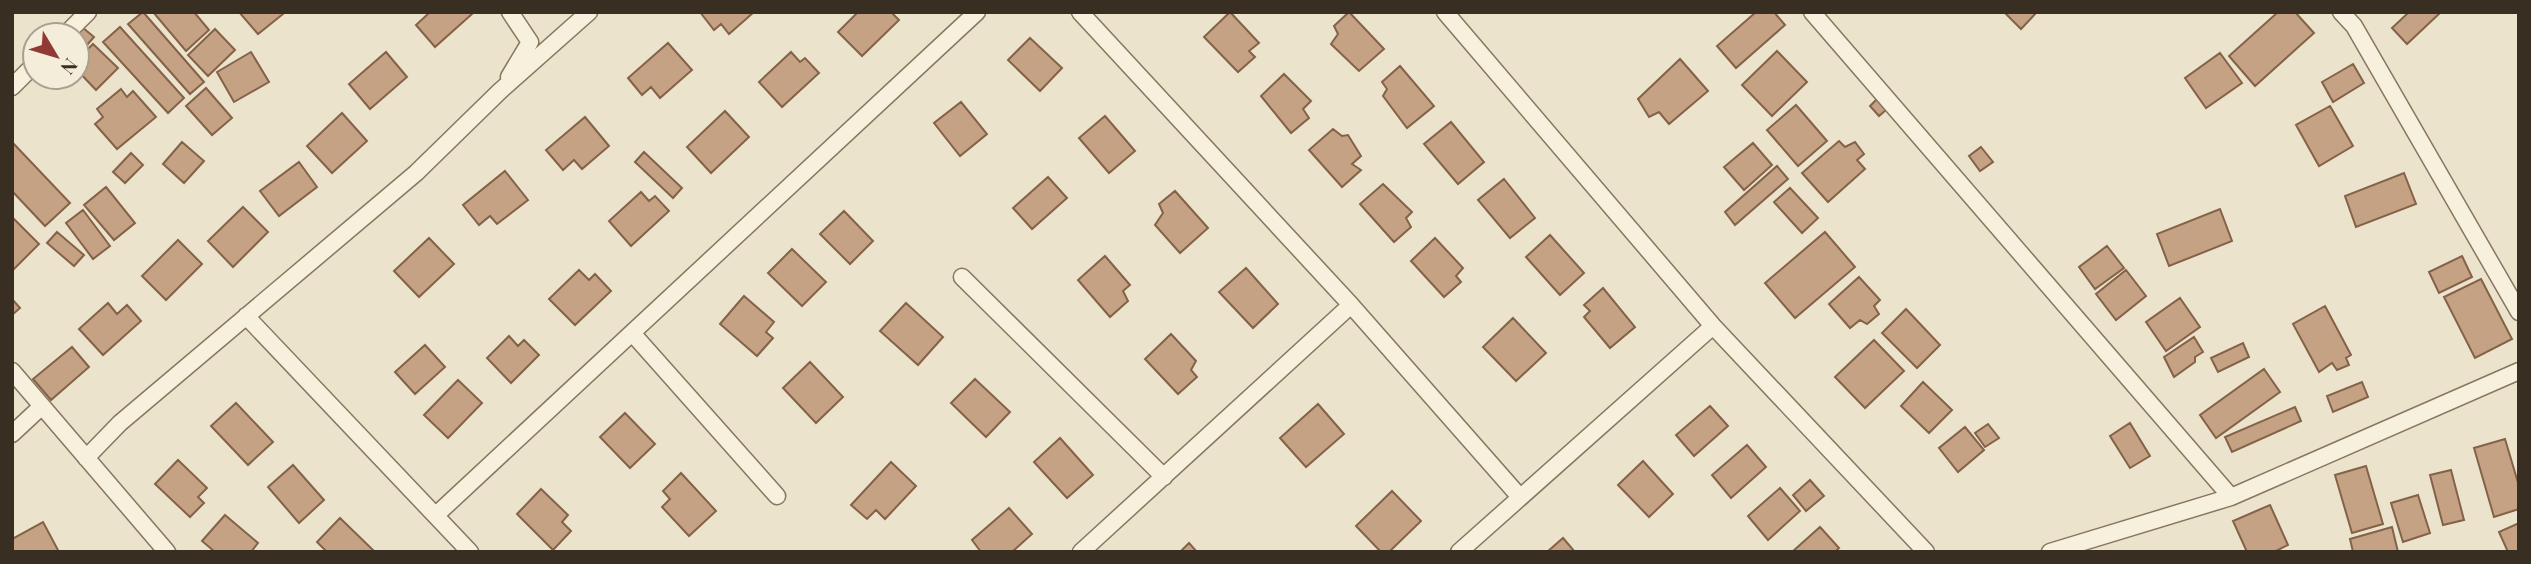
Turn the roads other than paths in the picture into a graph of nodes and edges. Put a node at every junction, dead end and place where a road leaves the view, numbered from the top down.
1 (510, 12) edge
2 (589, 12) edge
3 (976, 12) edge
4 (1080, 12) edge
5 (1445, 12) edge
6 (1812, 12) edge
7 (2341, 12) edge
8 (500, 91) junction
9 (962, 276) dead end
10 (1351, 305) junction
11 (2519, 312) edge
12 (246, 316) junction
13 (1713, 326) junction
14 (633, 334) junction
15 (2519, 370) edge
16 (12, 371) edge
17 (41, 407) junction
18 (12, 434) edge
19 (86, 457) junction
20 (1164, 477) junction
21 (777, 496) dead end
22 (1519, 496) junction
23 (2231, 497) junction
24 (436, 515) junction
25 (167, 552) edge
26 (470, 552) edge
27 (1081, 552) edge
28 (1459, 552) edge
29 (1926, 552) edge
30 (2050, 552) edge

1 - 8 street
2 - 8 street
3 - 14 street
4 - 10 street
5 - 13 street
6 - 23 street
7 - 11 street
8 - 12 street
9 - 20 street
10 - 20 street
10 - 22 street
12 - 19 street
12 - 24 street
13 - 22 street
13 - 29 street
14 - 21 street
14 - 24 street
15 - 23 street
16 - 17 street
17 - 18 street
17 - 19 street
19 - 25 street
20 - 27 street
22 - 28 street
23 - 30 street
24 - 26 street

